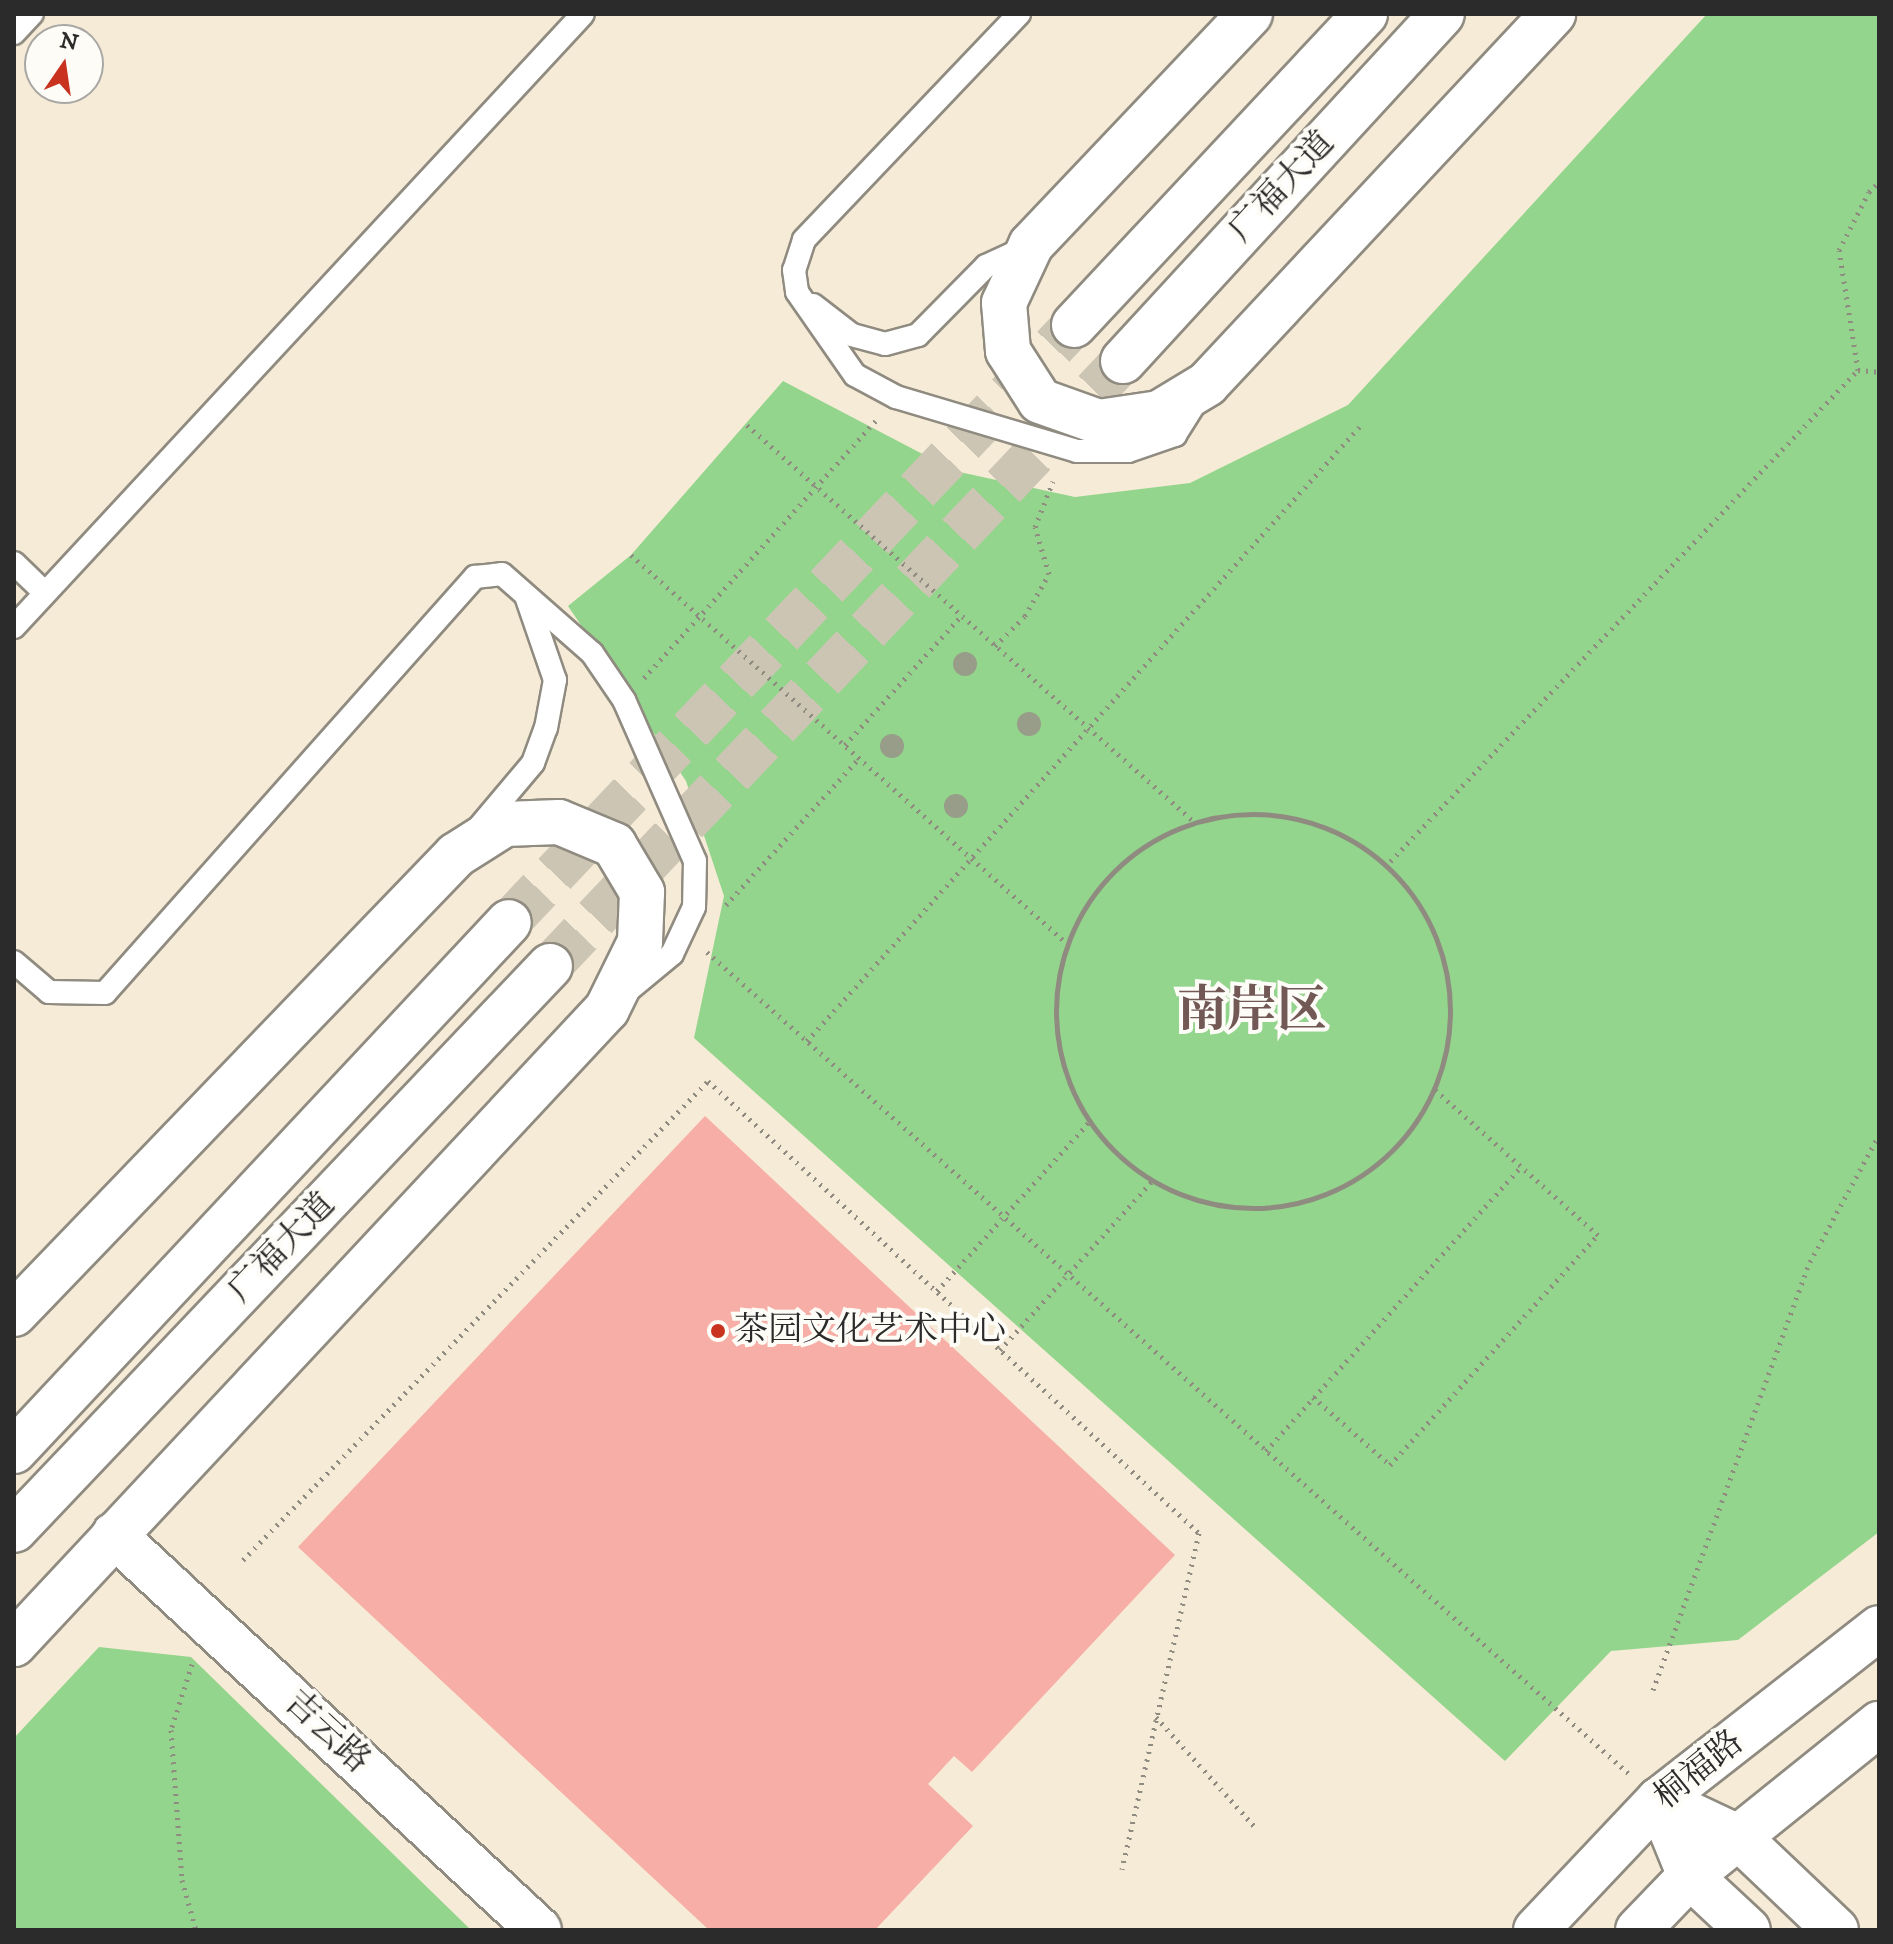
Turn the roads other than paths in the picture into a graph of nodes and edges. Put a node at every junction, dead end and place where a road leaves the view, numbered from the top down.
1 (32, 14) edge
2 (583, 14) edge
3 (1019, 14) edge
4 (1250, 14) edge
5 (1365, 14) edge
6 (1442, 14) edge
7 (1553, 14) edge
8 (14, 33) edge
9 (1031, 245) junction
10 (797, 292) junction
11 (1074, 325) tunnel mouth
12 (1123, 361) tunnel mouth
13 (1207, 384) junction
14 (14, 563) edge
15 (45, 593) junction
16 (525, 595) junction
17 (14, 627) edge
18 (456, 855) junction
19 (509, 922) tunnel mouth
20 (14, 962) edge
21 (550, 966) tunnel mouth
22 (607, 1009) junction
23 (14, 1314) edge
24 (14, 1451) edge
25 (14, 1530) edge
26 (114, 1535) junction
27 (1879, 1628) edge
28 (14, 1644) edge
29 (1879, 1724) edge
30 (1659, 1800) junction
31 (1738, 1837) junction
32 (1690, 1876) junction
33 (539, 1930) edge
34 (1536, 1930) edge
35 (1638, 1930) edge
36 (1748, 1930) edge
37 (1836, 1930) edge

1 - 8 lane
2 - 15 lane
3 - 10 lane
4 - 9 main road
5 - 11 main road, 广福大道
6 - 12 main road, 广福大道
7 - 13 main road
9 - 10 lane
9 - 13 main road
10 - 13 lane
14 - 15 lane
15 - 17 lane
16 - 18 lane
16 - 20 lane
16 - 22 lane
18 - 22 main road
18 - 23 main road
19 - 24 main road, 广福大道
21 - 25 main road, 广福大道
22 - 26 main road
26 - 28 main road
26 - 33 main road, 吉云路
27 - 30 main road, 桐福路
29 - 31 main road
30 - 31 main road
30 - 32 main road
30 - 34 main road, 桐福路
31 - 32 main road
31 - 37 main road
32 - 35 main road
32 - 36 main road

